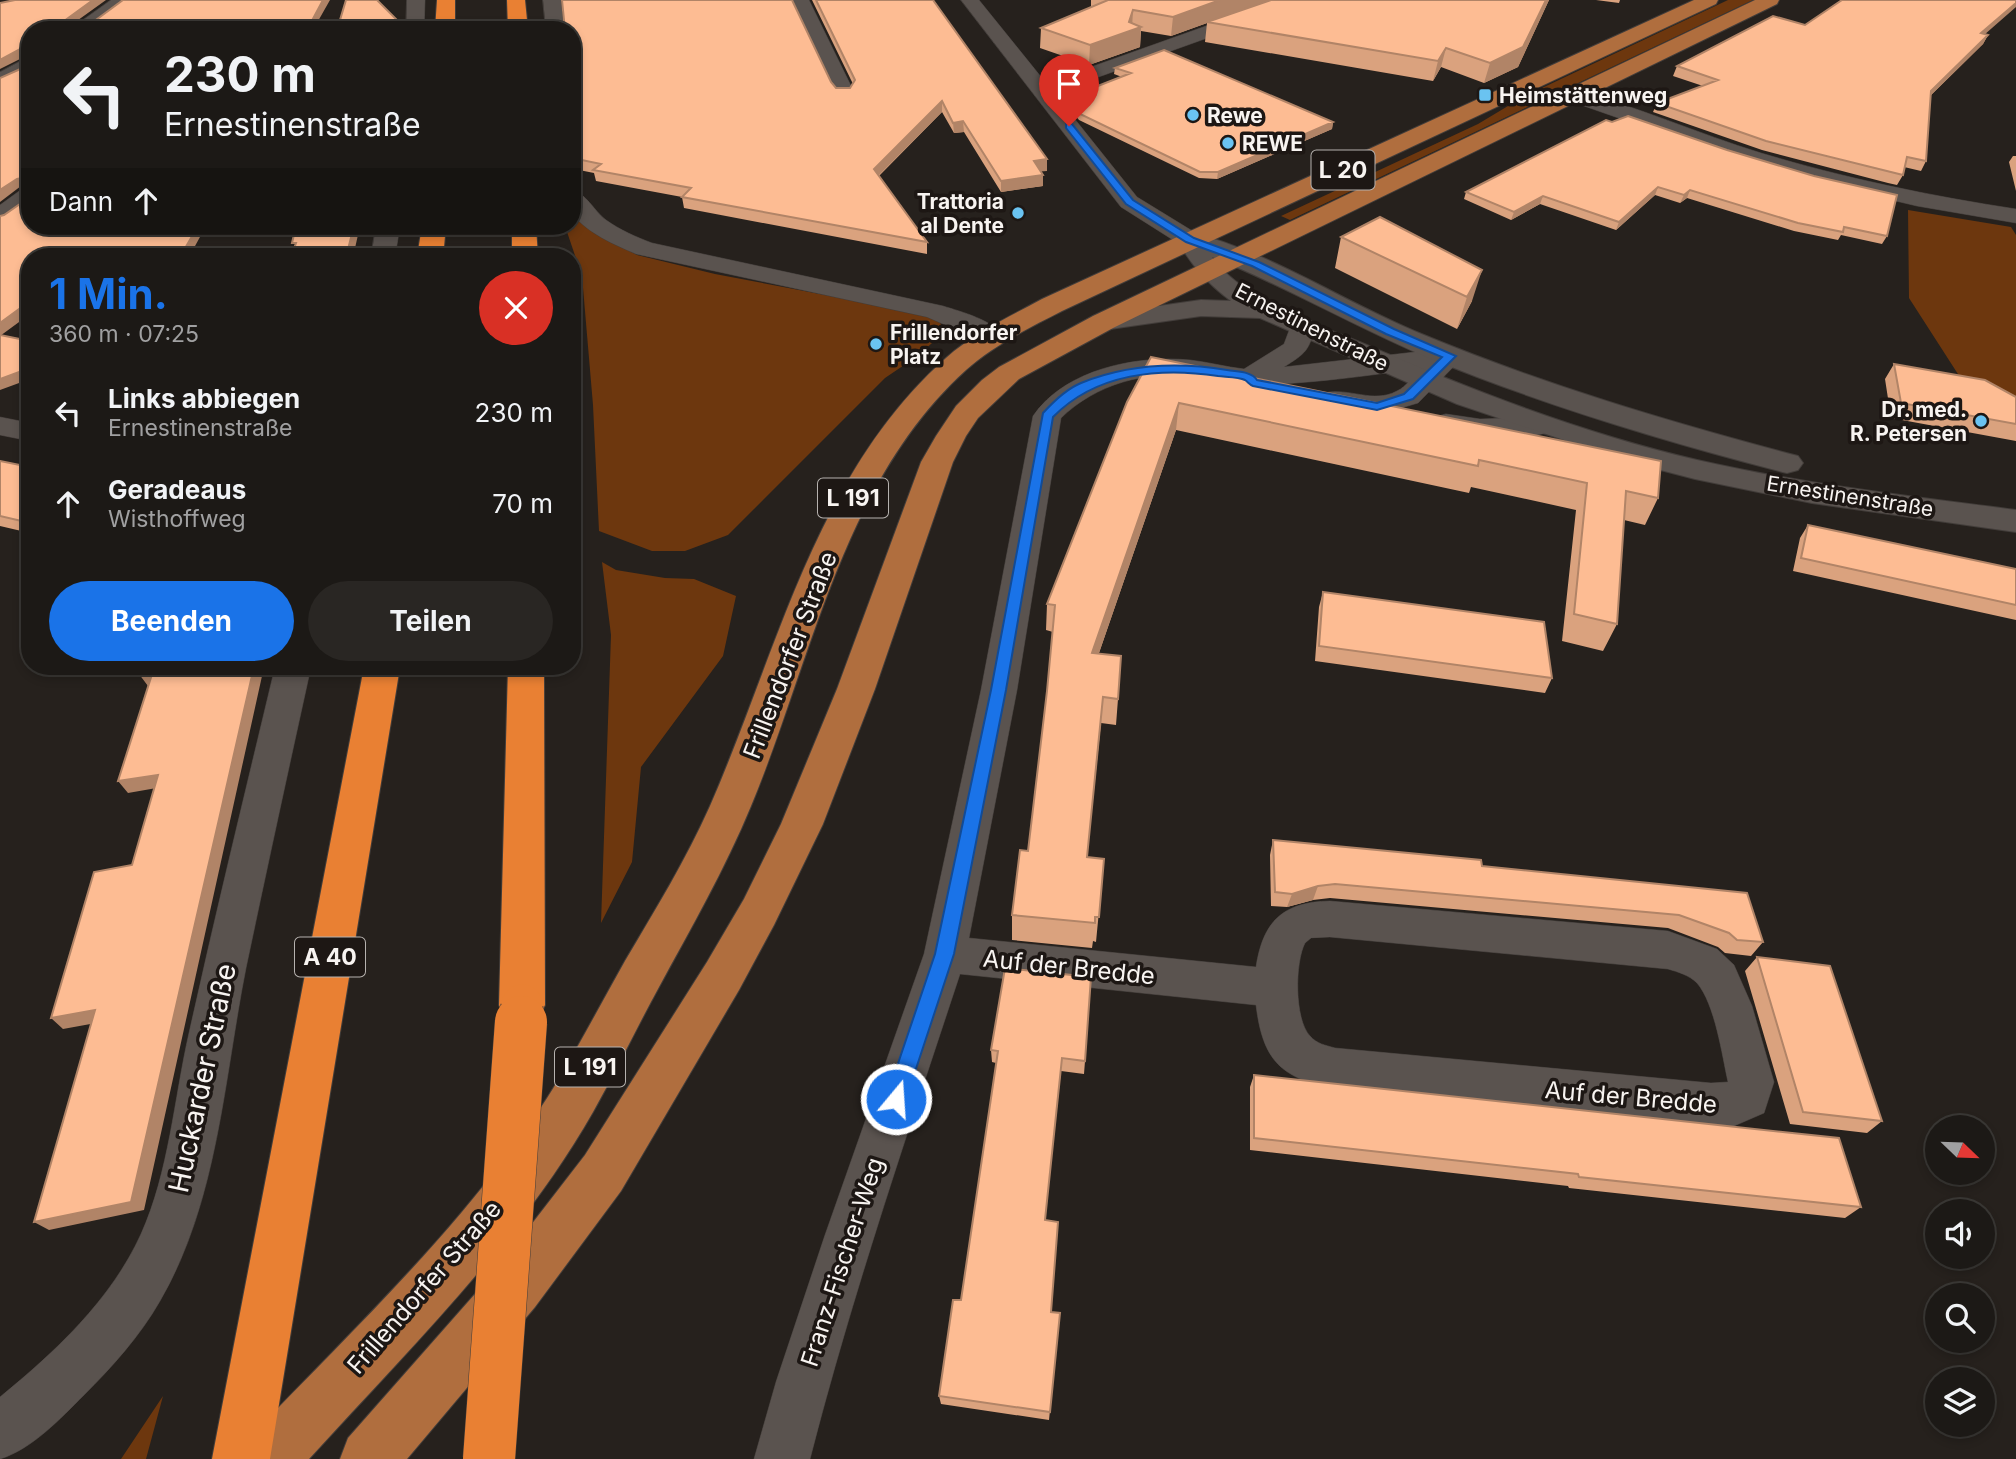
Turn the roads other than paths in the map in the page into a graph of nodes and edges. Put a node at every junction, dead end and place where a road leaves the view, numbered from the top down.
1 (123, 0) edge
2 (416, 0) edge
3 (446, 0) edge
4 (516, 0) edge
5 (552, 0) edge
6 (800, 0) edge
7 (971, 0) edge
8 (1296, 0) edge
9 (1709, 0) edge
10 (1770, 0) edge
11 (92, 21) edge
12 (415, 21) edge
13 (445, 21) edge
14 (518, 21) edge
15 (554, 21) edge
16 (21, 68) edge
17 (0, 81) edge
18 (1042, 91) junction
19 (844, 92) edge
20 (1574, 96) junction
21 (21, 201) edge
22 (581, 209) edge
23 (0, 216) edge
24 (2016, 216) edge
25 (1190, 240) junction
26 (1239, 257) junction
27 (1210, 270) junction
28 (1269, 310) junction
29 (1103, 323) junction
30 (1302, 326) junction
31 (991, 337) junction
32 (1450, 356) junction
33 (1385, 365) junction
34 (1250, 377) junction
35 (1424, 381) junction
36 (1377, 406) junction
37 (0, 426) edge
38 (1541, 426) junction
39 (21, 430) edge
40 (2016, 521) edge
41 (291, 675) edge
42 (381, 675) edge
43 (526, 675) edge
44 (945, 954) junction
45 (1277, 988) junction
46 (0, 1433) edge
47 (241, 1459) edge
48 (270, 1459) edge
49 (369, 1459) edge
50 (489, 1459) edge
51 (782, 1459) edge

1 - 11 street
2 - 12 street
3 - 13 highway
4 - 14 highway
5 - 15 street
6 - 19 street
7 - 18 street
8 - 18 street
9 - 25 main road, Frillendorfer Straße / L 20
10 - 20 main road, L 20
16 - 17 street
18 - 25 street
20 - 24 street
20 - 26 main road, L 20
21 - 23 street
22 - 31 street
25 - 26 main road, Ernestinenstraße
25 - 27 main road, Ernestinenstraße
25 - 31 main road, Frillendorfer Straße / L 191
26 - 27 main road, L 20
26 - 32 main road, Ernestinenstraße
27 - 28 main road, Ernestinenstraße
27 - 29 main road, L 191
28 - 29 main road, L 191
28 - 30 main road, Ernestinenstraße
29 - 49 main road, L 191
30 - 33 main road, Ernestinenstraße
30 - 34 street
31 - 48 main road, Frillendorfer Straße / L 191
32 - 33 street, Franz-Fischer-Weg
32 - 35 street, Franz-Fischer-Weg
32 - 40 main road, Ernestinenstraße
33 - 34 street, Franz-Fischer-Weg
33 - 35 main road, Ernestinenstraße
34 - 36 street, Franz-Fischer-Weg
34 - 44 street, Franz-Fischer-Weg
35 - 36 street, Franz-Fischer-Weg
35 - 38 main road, Ernestinenstraße
36 - 38 street, Franz-Fischer-Weg
37 - 39 street
38 - 40 main road, Ernestinenstraße
41 - 46 street, Huckarder Straße
42 - 47 highway, A 40
43 - 50 highway, bridge
44 - 45 street, Auf der Bredde
44 - 51 street, Franz-Fischer-Weg
45 - 45 street, Auf der Bredde

